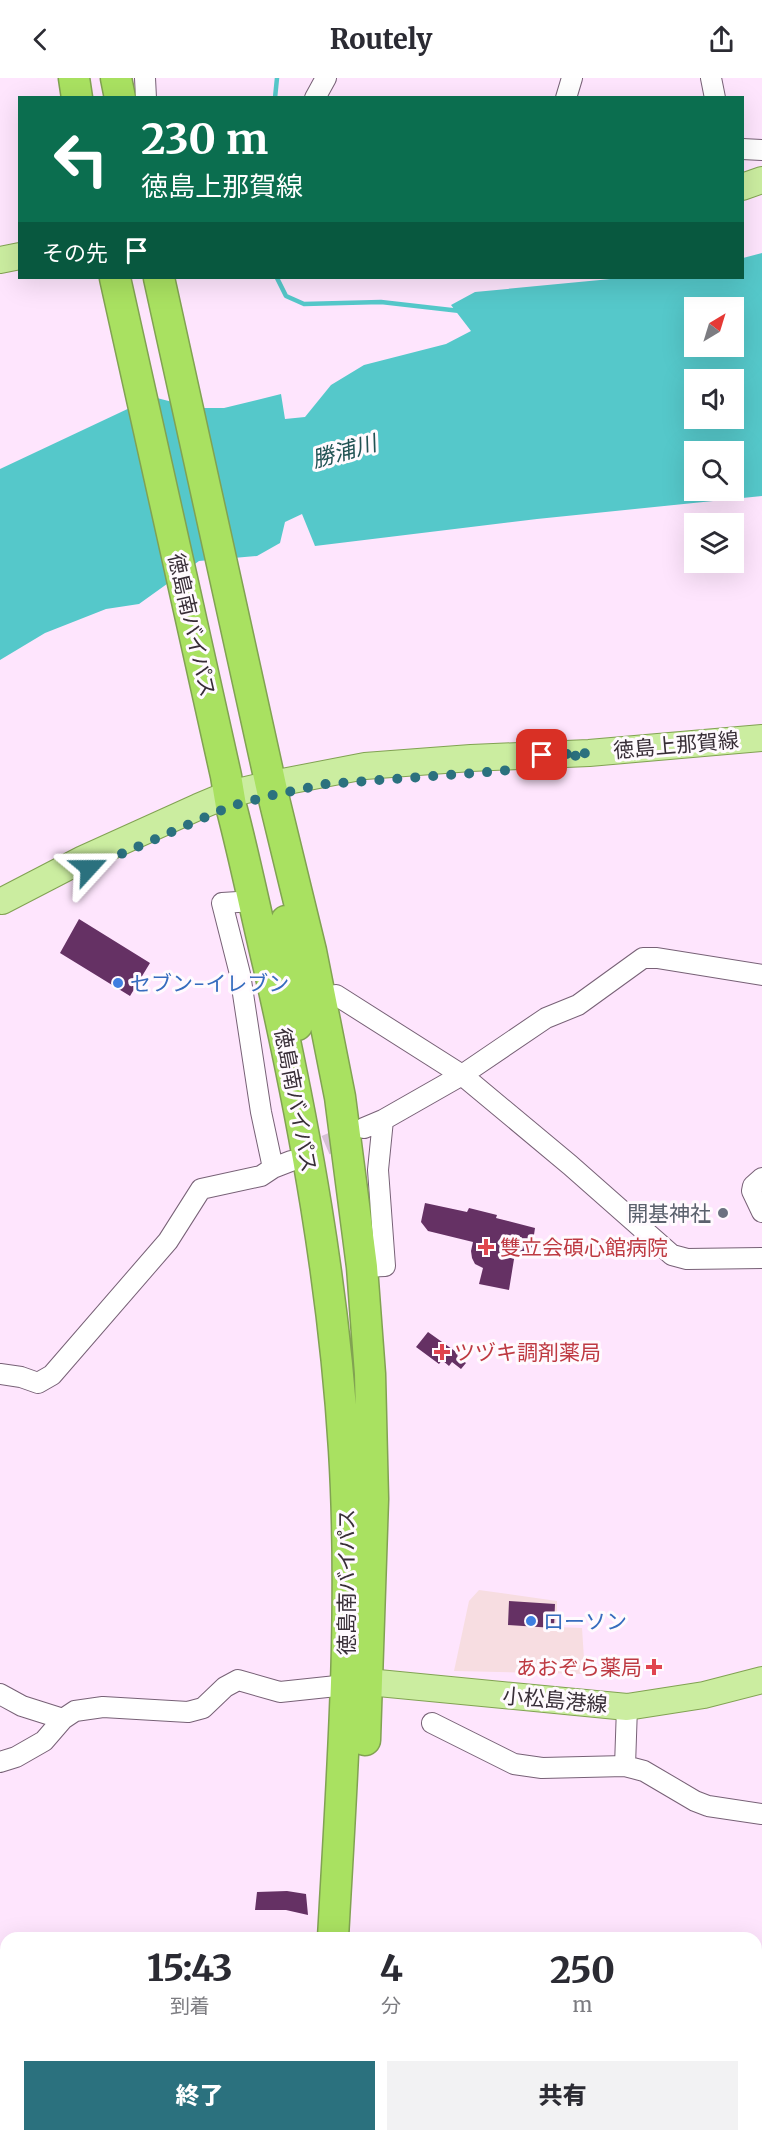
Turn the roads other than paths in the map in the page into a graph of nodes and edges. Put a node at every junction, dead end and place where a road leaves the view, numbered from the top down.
1 (74, 78) edge
2 (95, 78) edge
3 (116, 78) edge
4 (145, 78) edge
5 (326, 78) edge
6 (572, 78) edge
7 (711, 78) edge
8 (77, 96) edge
9 (97, 96) edge
10 (120, 96) edge
11 (146, 96) edge
12 (316, 96) edge
13 (567, 96) edge
14 (714, 96) edge
15 (744, 149) edge
16 (762, 150) edge
17 (762, 180) edge
18 (744, 186) edge
19 (18, 256) edge
20 (0, 260) edge
21 (115, 279) edge
22 (159, 279) edge
23 (762, 738) edge
24 (253, 789) junction
25 (1, 901) edge
26 (254, 901) junction
27 (762, 975) edge
28 (336, 995) dead end
29 (462, 1075) junction
30 (299, 1109) junction
31 (383, 1120) junction
32 (364, 1128) tunnel mouth
33 (762, 1178) edge
34 (762, 1212) edge
35 (762, 1258) edge
36 (362, 1267) junction
37 (0, 1374) edge
38 (358, 1453) junction
39 (762, 1680) edge
40 (357, 1683) junction
41 (0, 1694) edge
42 (627, 1707) junction
43 (63, 1719) junction
44 (432, 1723) dead end
45 (0, 1762) edge
46 (625, 1766) junction
47 (762, 1814) edge
48 (334, 1932) edge
49 (354, 1932) edge

1 - 8 highway
2 - 9 highway
3 - 10 highway
4 - 11 street
5 - 12 street
6 - 13 street
7 - 14 street
15 - 16 street
17 - 18 main road
19 - 20 main road
21 - 24 highway, 徳島南バイパス
22 - 24 highway, 徳島南バイパス
23 - 24 main road, 徳島上那賀線
24 - 25 main road, 徳島上那賀線
24 - 26 highway, 徳島南バイパス
24 - 30 highway
24 - 36 highway, 徳島南バイパス
26 - 30 highway, 徳島南バイパス
26 - 37 street
27 - 29 street
28 - 29 street
29 - 31 street
29 - 35 street
30 - 38 highway, 徳島南バイパス
31 - 32 street
31 - 36 street
33 - 34 street
36 - 38 highway, 徳島南バイパス
38 - 40 highway, 徳島南バイパス
39 - 42 main road, 小松島港線
40 - 42 main road, 小松島港線
40 - 43 street
40 - 48 highway, 徳島南バイパス
40 - 49 highway, 徳島南バイパス
41 - 43 street
42 - 46 street
43 - 45 street
44 - 46 street
46 - 47 street

